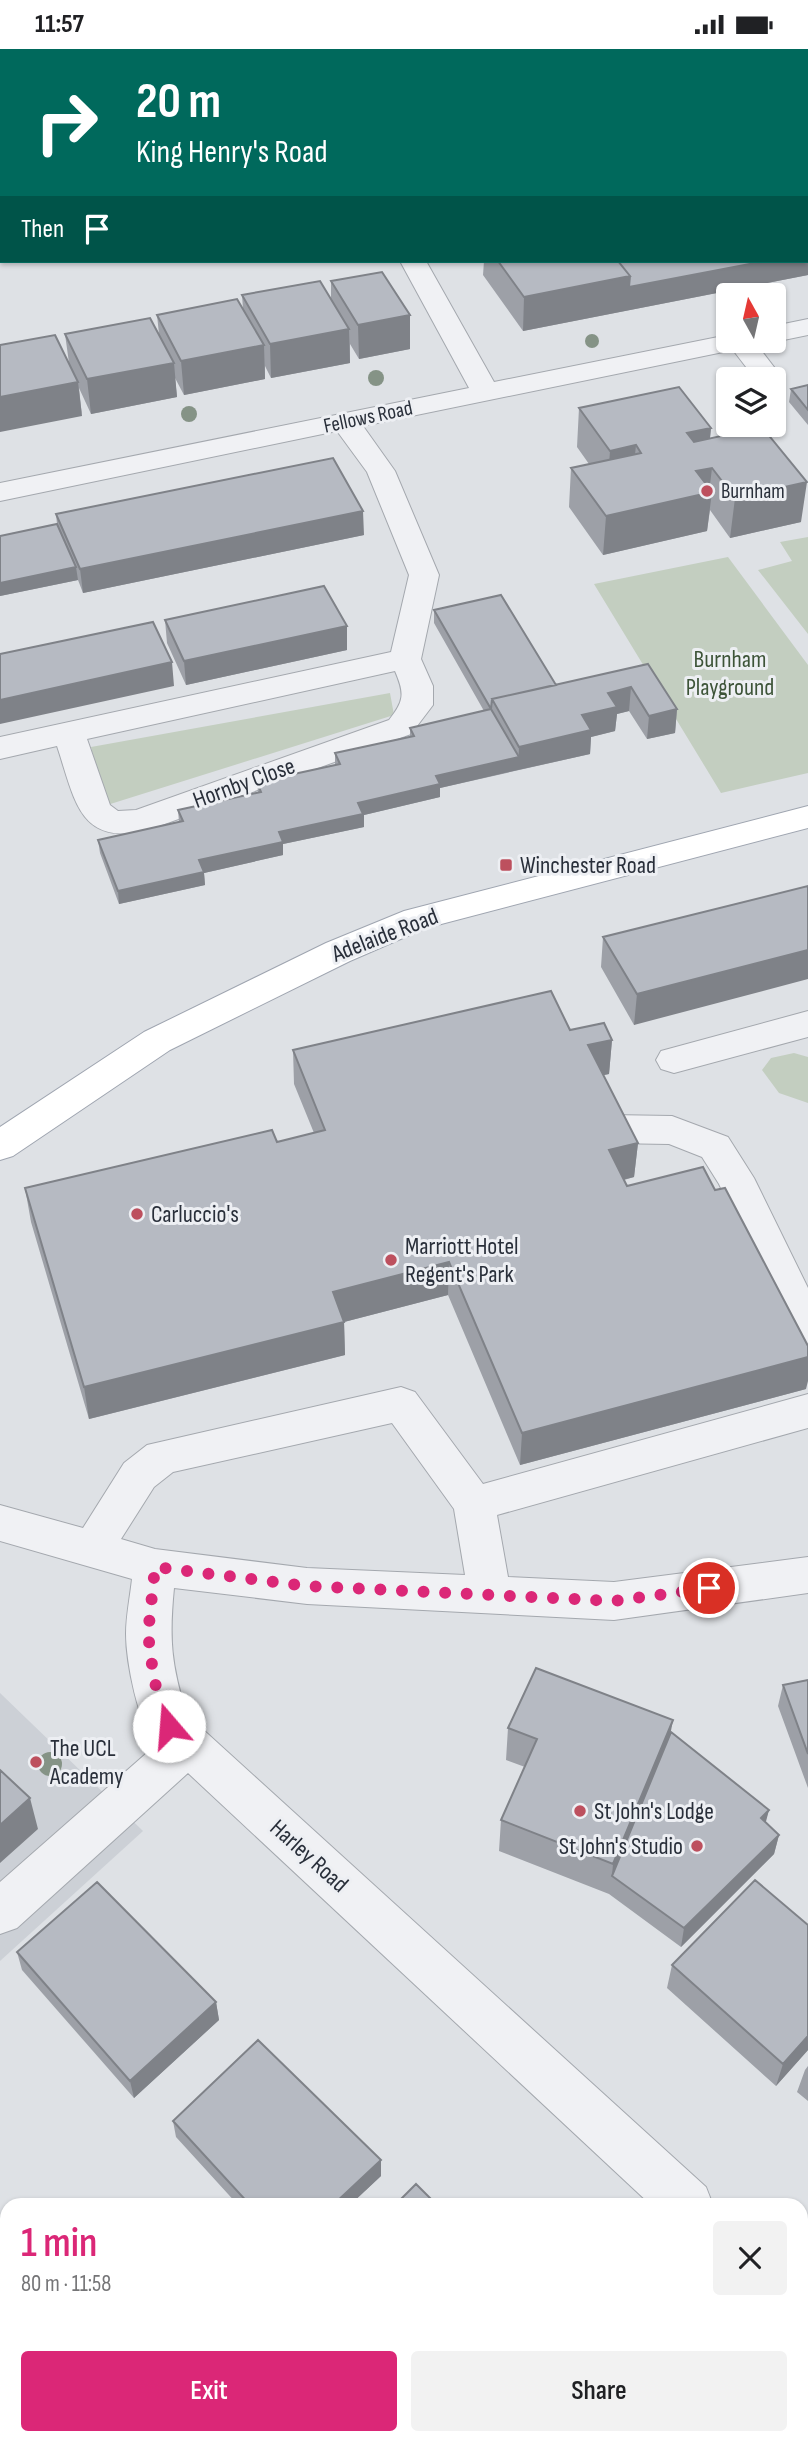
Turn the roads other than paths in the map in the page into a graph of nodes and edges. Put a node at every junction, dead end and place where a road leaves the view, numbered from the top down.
1 (414, 263) edge
2 (808, 327) edge
3 (786, 332) edge
4 (716, 346) edge
5 (749, 353) edge
6 (763, 367) edge
7 (486, 393) junction
8 (345, 422) junction
9 (0, 492) edge
10 (405, 659) junction
11 (69, 733) junction
12 (0, 748) edge
13 (808, 817) edge
14 (808, 1024) edge
15 (674, 1060) dead end
16 (610, 1129) edge
17 (0, 1146) edge
18 (808, 1328) edge
19 (808, 1411) edge
20 (474, 1504) junction
21 (0, 1523) edge
22 (92, 1550) junction
23 (155, 1567) junction
24 (808, 1575) edge
25 (490, 1595) junction
26 (188, 1745) junction
27 (0, 1912) edge
28 (680, 2198) edge

1 - 7 street
2 - 3 street
4 - 7 street, Fellows Road
5 - 6 street
7 - 8 street, Fellows Road
8 - 9 street, Fellows Road
8 - 10 street
10 - 11 street
10 - 11 street, Hornby Close
11 - 12 street
13 - 17 main road, Adelaide Road
14 - 15 street
16 - 18 street
19 - 20 street
20 - 22 street
20 - 25 street
21 - 22 street
22 - 23 street
23 - 25 street
23 - 26 street, Harley Road
24 - 25 street
26 - 27 street
26 - 28 street, Harley Road

